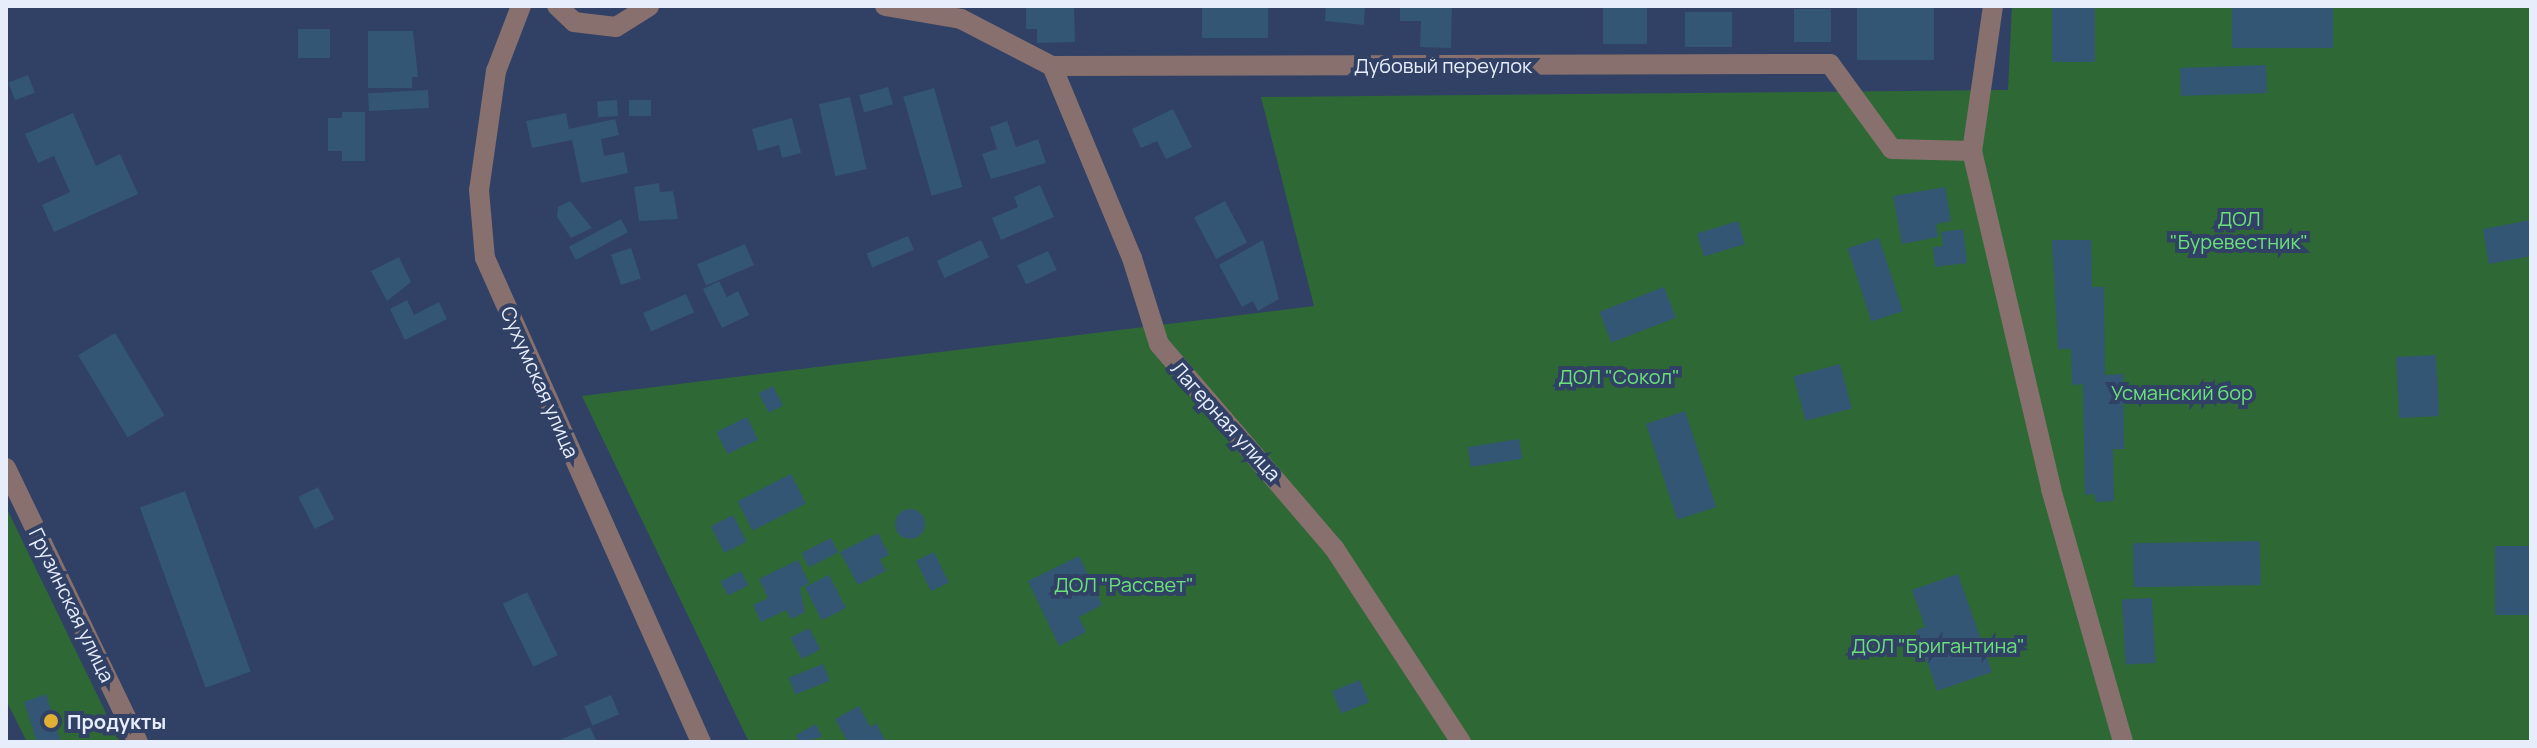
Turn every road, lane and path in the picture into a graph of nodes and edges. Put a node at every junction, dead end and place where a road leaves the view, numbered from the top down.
1 (521, 6) edge
2 (557, 6) edge
3 (649, 6) edge
4 (885, 6) edge
5 (1993, 6) edge
6 (1052, 66) junction
7 (1972, 151) junction
8 (6, 468) edge
9 (138, 742) edge
10 (701, 742) edge
11 (1461, 742) edge
12 (2123, 742) edge

1 - 10 street, Сухумская улица
2 - 3 street
4 - 6 street, Дубовый переулок
5 - 7 street
6 - 7 street, Дубовый переулок
6 - 11 street, Лагерная улица
7 - 12 street
8 - 9 street, Грузинская улица

